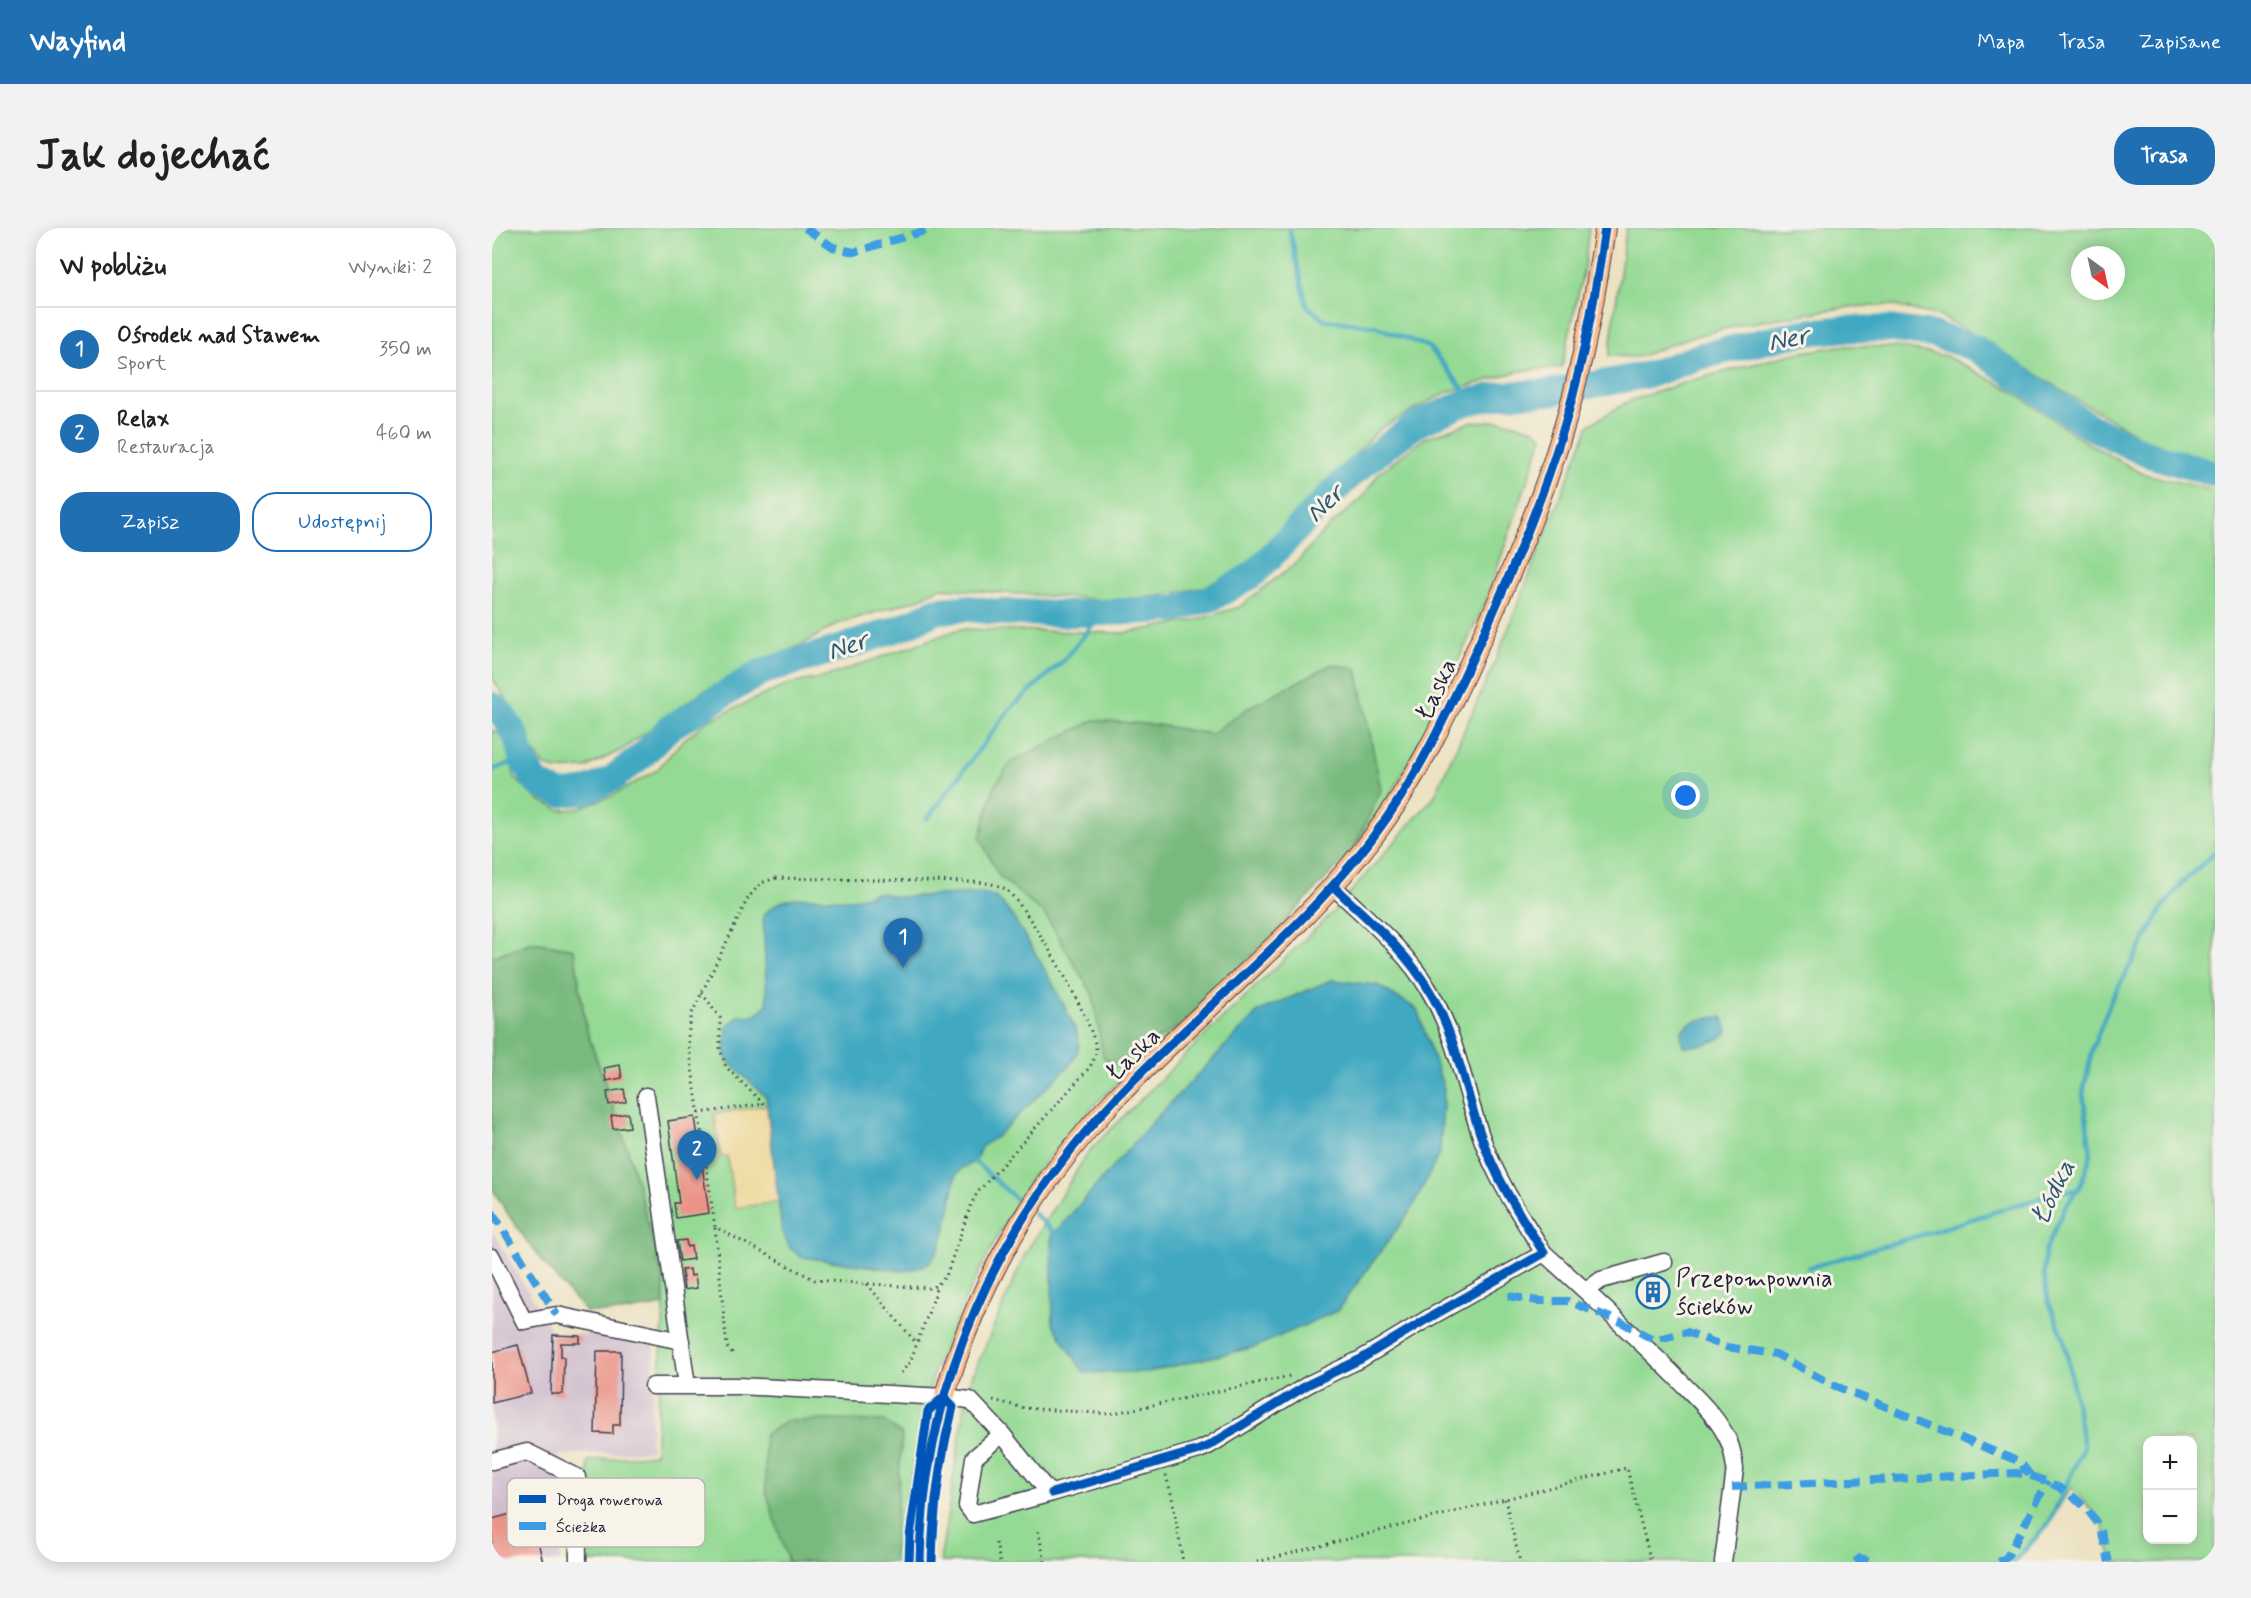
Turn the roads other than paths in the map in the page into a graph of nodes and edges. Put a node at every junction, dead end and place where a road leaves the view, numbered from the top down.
1 (1605, 228) edge
2 (1333, 886) junction
3 (646, 1096) dead end
4 (1544, 1253) junction
5 (492, 1257) edge
6 (1664, 1262) dead end
7 (1586, 1291) junction
8 (681, 1341) junction
9 (652, 1386) dead end
10 (687, 1386) junction
11 (950, 1397) junction
12 (1002, 1434) junction
13 (492, 1461) edge
14 (577, 1478) edge
15 (1052, 1493) junction
16 (578, 1547) edge
17 (578, 1562) edge
18 (920, 1562) edge
19 (1723, 1562) edge

1 - 2 main road, Łaska
2 - 4 street
2 - 11 main road, Łaska
3 - 8 street
4 - 7 street
4 - 15 street
5 - 8 street
6 - 7 street
7 - 19 street
8 - 10 street
9 - 10 street
10 - 11 street
11 - 12 street
11 - 18 main road, Łaska
12 - 15 street
12 - 15 street
13 - 14 street
16 - 17 street

